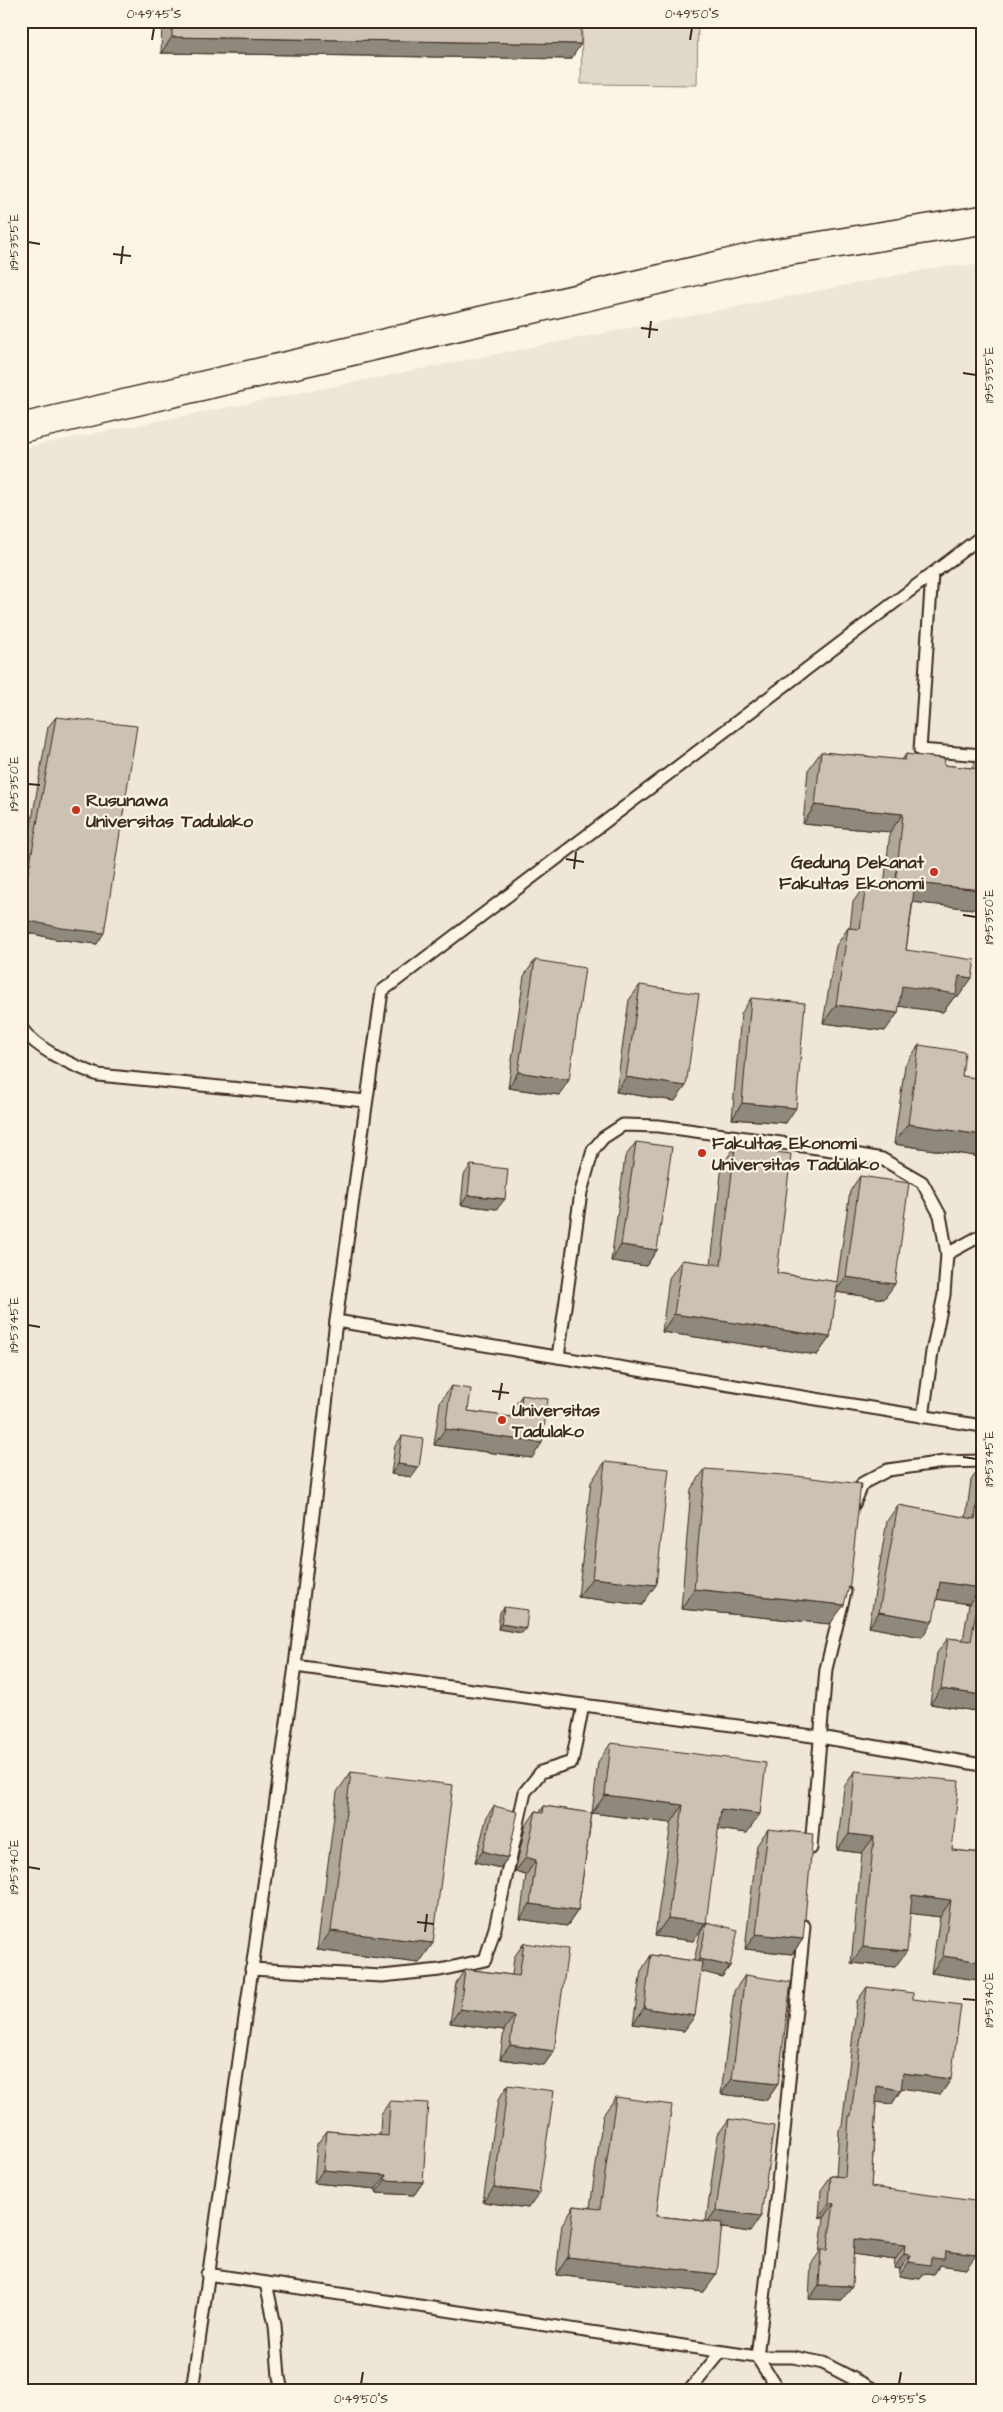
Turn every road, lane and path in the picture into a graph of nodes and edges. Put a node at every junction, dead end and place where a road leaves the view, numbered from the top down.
1 (982, 220) edge
2 (21, 428) edge
3 (982, 536) edge
4 (932, 574) junction
5 (982, 755) edge
6 (21, 1028) edge
7 (366, 1102) junction
8 (982, 1235) edge
9 (947, 1254) junction
10 (336, 1321) junction
11 (558, 1357) junction
12 (923, 1417) junction
13 (982, 1426) edge
14 (982, 1461) edge
15 (853, 1515) edge
16 (845, 1584) edge
17 (295, 1666) junction
18 (583, 1705) junction
19 (820, 1737) junction
20 (982, 1765) edge
21 (810, 1856) edge
22 (805, 1911) edge
23 (251, 1969) junction
24 (207, 2274) junction
25 (266, 2283) junction
26 (721, 2352) junction
27 (757, 2357) junction
28 (192, 2391) edge
29 (282, 2391) edge
30 (689, 2391) edge
31 (779, 2391) edge
32 (877, 2391) edge

1 - 2 street
3 - 4 lane
4 - 5 lane
4 - 7 lane
6 - 7 lane
7 - 10 lane
8 - 9 lane
9 - 11 lane
9 - 12 lane
10 - 11 lane
10 - 17 lane
11 - 12 lane
12 - 13 lane
14 - 15 lane
16 - 19 lane
17 - 18 lane
17 - 23 lane
18 - 19 lane
18 - 23 lane
19 - 20 lane
19 - 21 lane
22 - 27 lane
23 - 24 lane
24 - 25 lane
24 - 28 lane
25 - 26 lane
25 - 29 lane
26 - 27 lane
26 - 30 lane
27 - 31 lane
27 - 32 lane

